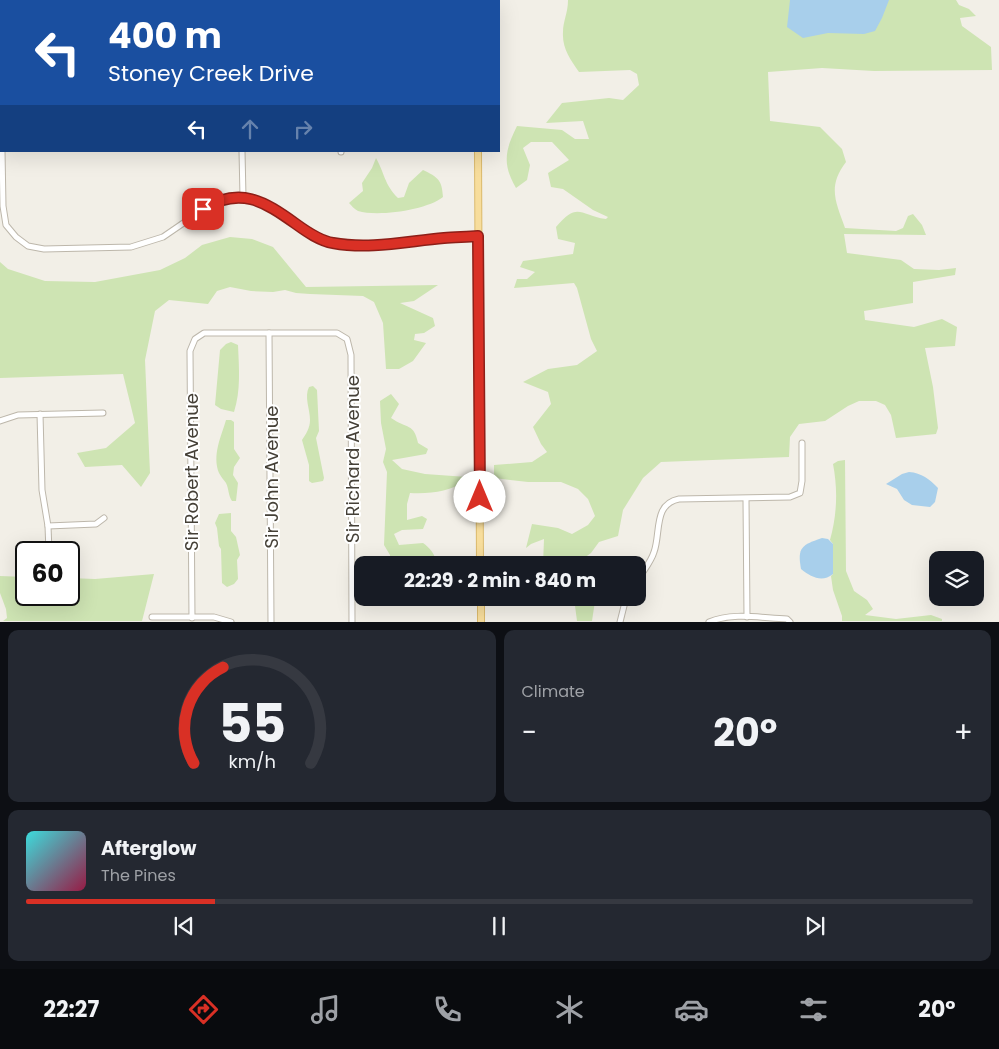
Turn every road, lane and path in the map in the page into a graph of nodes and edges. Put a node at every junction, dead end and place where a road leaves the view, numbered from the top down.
1 (2, 152) edge
2 (242, 152) edge
3 (478, 152) edge
4 (243, 197) junction
5 (478, 236) junction
6 (269, 333) junction
7 (103, 413) dead end
8 (40, 414) junction
9 (0, 421) edge
10 (802, 442) dead end
11 (746, 499) junction
12 (104, 518) dead end
13 (48, 526) junction
14 (48, 541) edge
15 (480, 556) edge
16 (646, 567) edge
17 (480, 606) edge
18 (624, 606) edge
19 (747, 616) junction
20 (152, 617) dead end
21 (192, 618) junction
22 (231, 622) edge
23 (271, 622) edge
24 (352, 622) edge
25 (481, 622) edge
26 (620, 622) edge
27 (710, 622) edge
28 (790, 622) edge

1 - 4 street
2 - 4 street
3 - 5 main road
4 - 5 street
5 - 15 main road
6 - 21 street, Sir Robert Avenue
6 - 23 street, Sir John Avenue
6 - 24 street, Sir Richard Avenue
7 - 8 street
8 - 9 street
8 - 13 street
10 - 11 street
11 - 16 street
11 - 19 street
12 - 13 street
13 - 14 street
17 - 25 main road
18 - 26 street
19 - 27 street
19 - 28 street
20 - 21 street
21 - 22 street

